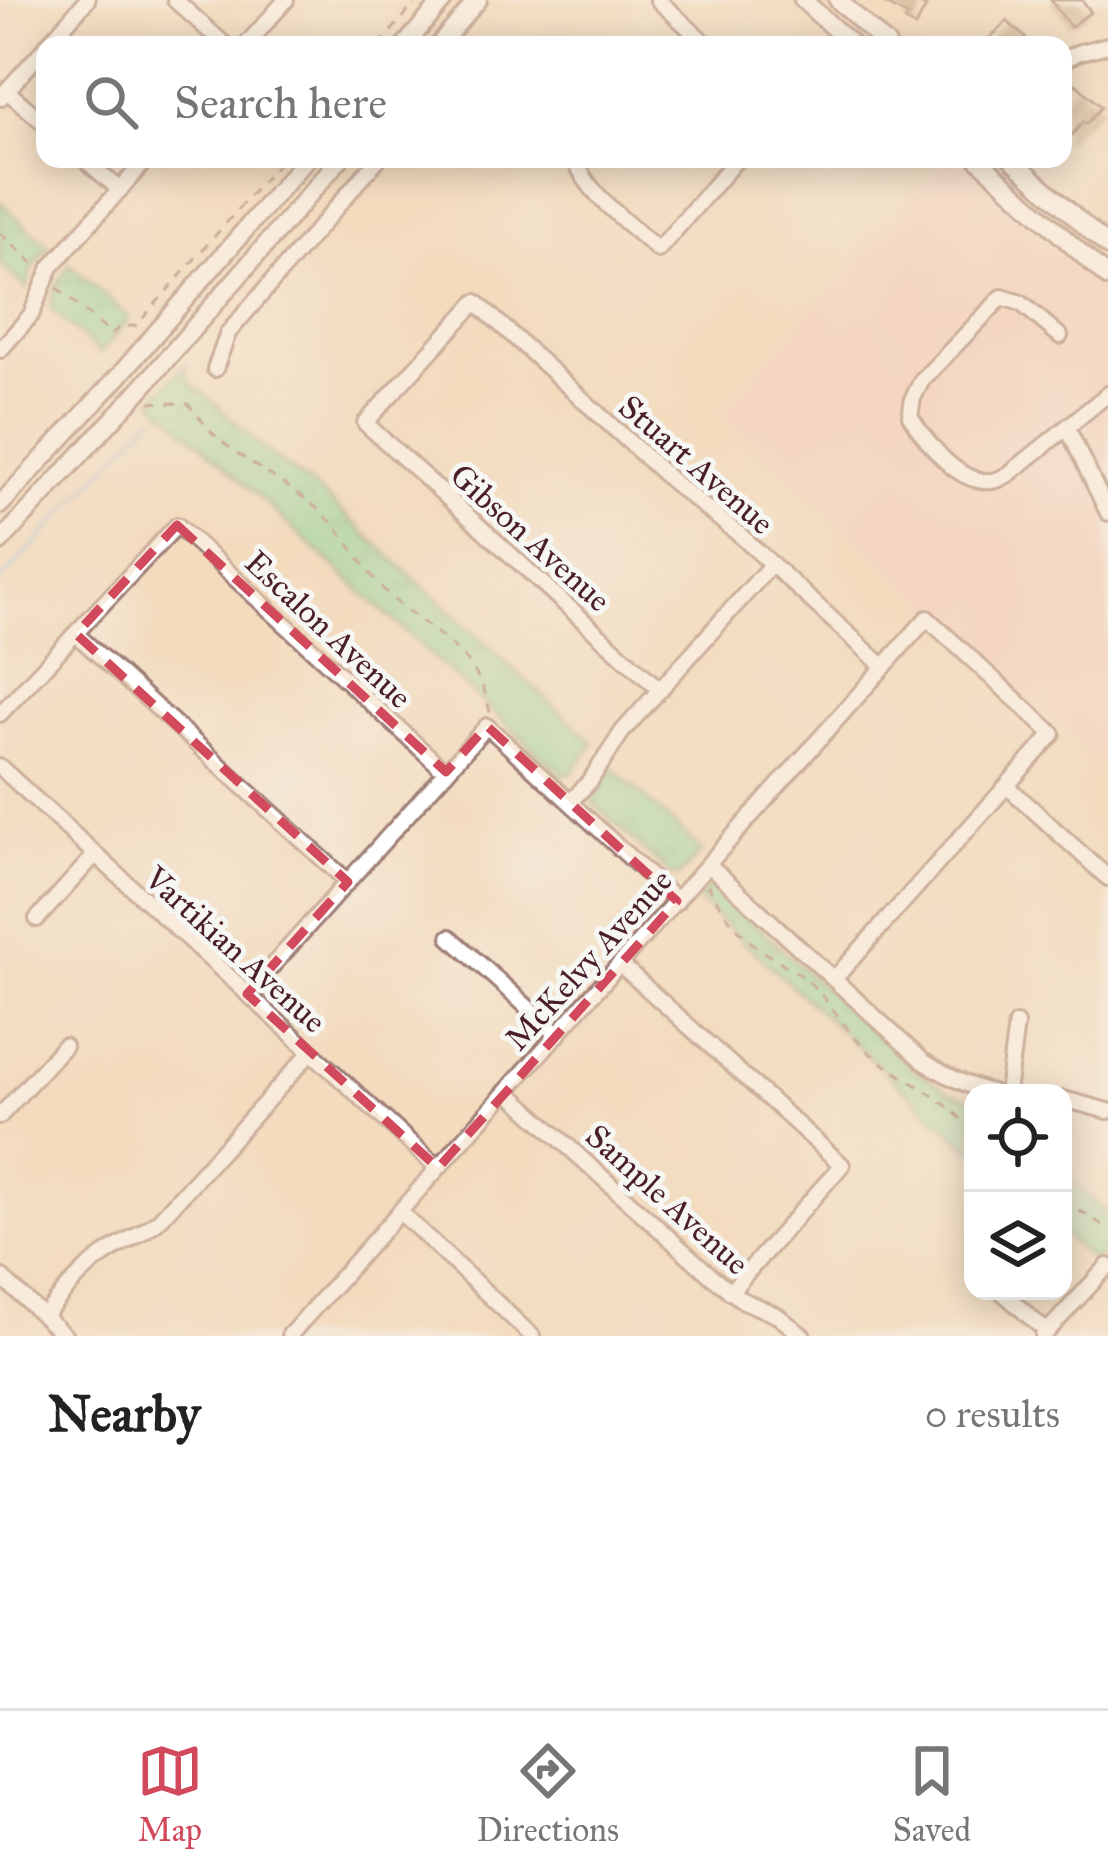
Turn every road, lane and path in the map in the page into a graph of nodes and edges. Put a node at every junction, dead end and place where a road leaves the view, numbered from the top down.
1 (87, 0) edge
2 (175, 0) edge
3 (286, 0) edge
4 (418, 0) edge
5 (444, 0) edge
6 (478, 0) edge
7 (658, 0) edge
8 (803, 0) edge
9 (838, 0) edge
10 (55, 36) edge
11 (215, 36) edge
12 (254, 36) edge
13 (387, 36) edge
14 (413, 36) edge
15 (447, 36) edge
16 (697, 36) edge
17 (837, 36) edge
18 (877, 36) edge
19 (1108, 45) edge
20 (1072, 56) edge
21 (36, 57) edge
22 (3, 94) edge
23 (36, 118) edge
24 (94, 168) edge
25 (139, 168) edge
26 (274, 168) edge
27 (298, 168) edge
28 (332, 168) edge
29 (370, 168) edge
30 (578, 168) edge
31 (729, 168) edge
32 (988, 168) edge
33 (1022, 168) edge
34 (120, 190) junction
35 (0, 233) edge
36 (1108, 247) edge
37 (37, 266) dead end
38 (1108, 278) edge
39 (54, 285) dead end
40 (1060, 336) dead end
41 (0, 350) edge
42 (214, 369) dead end
43 (1108, 394) edge
44 (150, 403) dead end
45 (365, 423) joint
46 (1067, 427) junction
47 (0, 505) edge
48 (1108, 513) edge
49 (0, 542) edge
50 (772, 564) junction
51 (76, 634) junction
52 (884, 667) junction
53 (660, 690) junction
54 (0, 714) edge
55 (488, 719) junction
56 (0, 767) edge
57 (446, 772) junction
58 (1007, 786) junction
59 (570, 802) junction
60 (94, 855) junction
61 (709, 865) junction
62 (1108, 878) edge
63 (348, 882) junction
64 (682, 895) junction
65 (37, 919) dead end
66 (450, 937) dead end
67 (620, 964) junction
68 (835, 978) junction
69 (247, 994) junction
70 (1016, 1024) dead end
71 (558, 1035) junction
72 (64, 1046) dead end
73 (310, 1053) junction
74 (964, 1084) edge
75 (1008, 1084) edge
76 (507, 1091) junction
77 (1072, 1101) edge
78 (1108, 1111) edge
79 (0, 1116) edge
80 (964, 1122) edge
81 (438, 1168) junction
82 (1072, 1208) edge
83 (400, 1212) junction
84 (1108, 1229) edge
85 (1108, 1266) edge
86 (0, 1276) edge
87 (730, 1292) junction
88 (1010, 1300) edge
89 (44, 1316) junction
90 (527, 1334) edge
91 (1045, 1334) edge
92 (65, 1336) edge
93 (289, 1336) edge
94 (802, 1336) edge

1 - 10 street
2 - 11 street
3 - 12 street
4 - 13 path
5 - 14 main road
6 - 15 main road
7 - 16 street
8 - 17 main road
9 - 18 main road
19 - 20 street
21 - 22 street
22 - 23 street
24 - 34 street
25 - 34 street
26 - 39 path
27 - 47 main road
28 - 49 main road
29 - 42 street
30 - 31 street
32 - 38 main road
33 - 36 main road
34 - 41 street
35 - 37 path
40 - 46 street
43 - 46 street
44 - 55 path
45 - 50 street, Stuart Avenue
45 - 53 street, Gibson Avenue
46 - 48 street
50 - 52 street, Stuart Avenue
50 - 53 street
51 - 54 street
51 - 57 street, Escalon Avenue
51 - 63 street
52 - 58 street, McKelvy Avenue
52 - 61 street, McKelvy Avenue
53 - 59 street
55 - 57 street
55 - 59 street
56 - 60 street, Vartikian Avenue
57 - 63 street
58 - 62 street
58 - 68 street
59 - 64 street
60 - 65 street
60 - 69 street, Vartikian Avenue
61 - 64 street, McKelvy Avenue
61 - 68 street
63 - 69 street
64 - 67 street, McKelvy Avenue
64 - 80 path
66 - 71 street
67 - 71 street, McKelvy Avenue
67 - 87 street
68 - 74 street
69 - 73 street, Vartikian Avenue
70 - 75 street
71 - 76 street, McKelvy Avenue
72 - 79 street
73 - 81 street, Vartikian Avenue
73 - 89 street
76 - 81 street, McKelvy Avenue
76 - 87 street, Sample Avenue
77 - 78 street
81 - 83 street, McKelvy Avenue
82 - 84 path
83 - 90 street
83 - 93 street, McKelvy Avenue
85 - 91 street
86 - 89 street
87 - 94 street, Sample Avenue
88 - 91 street
89 - 92 street

